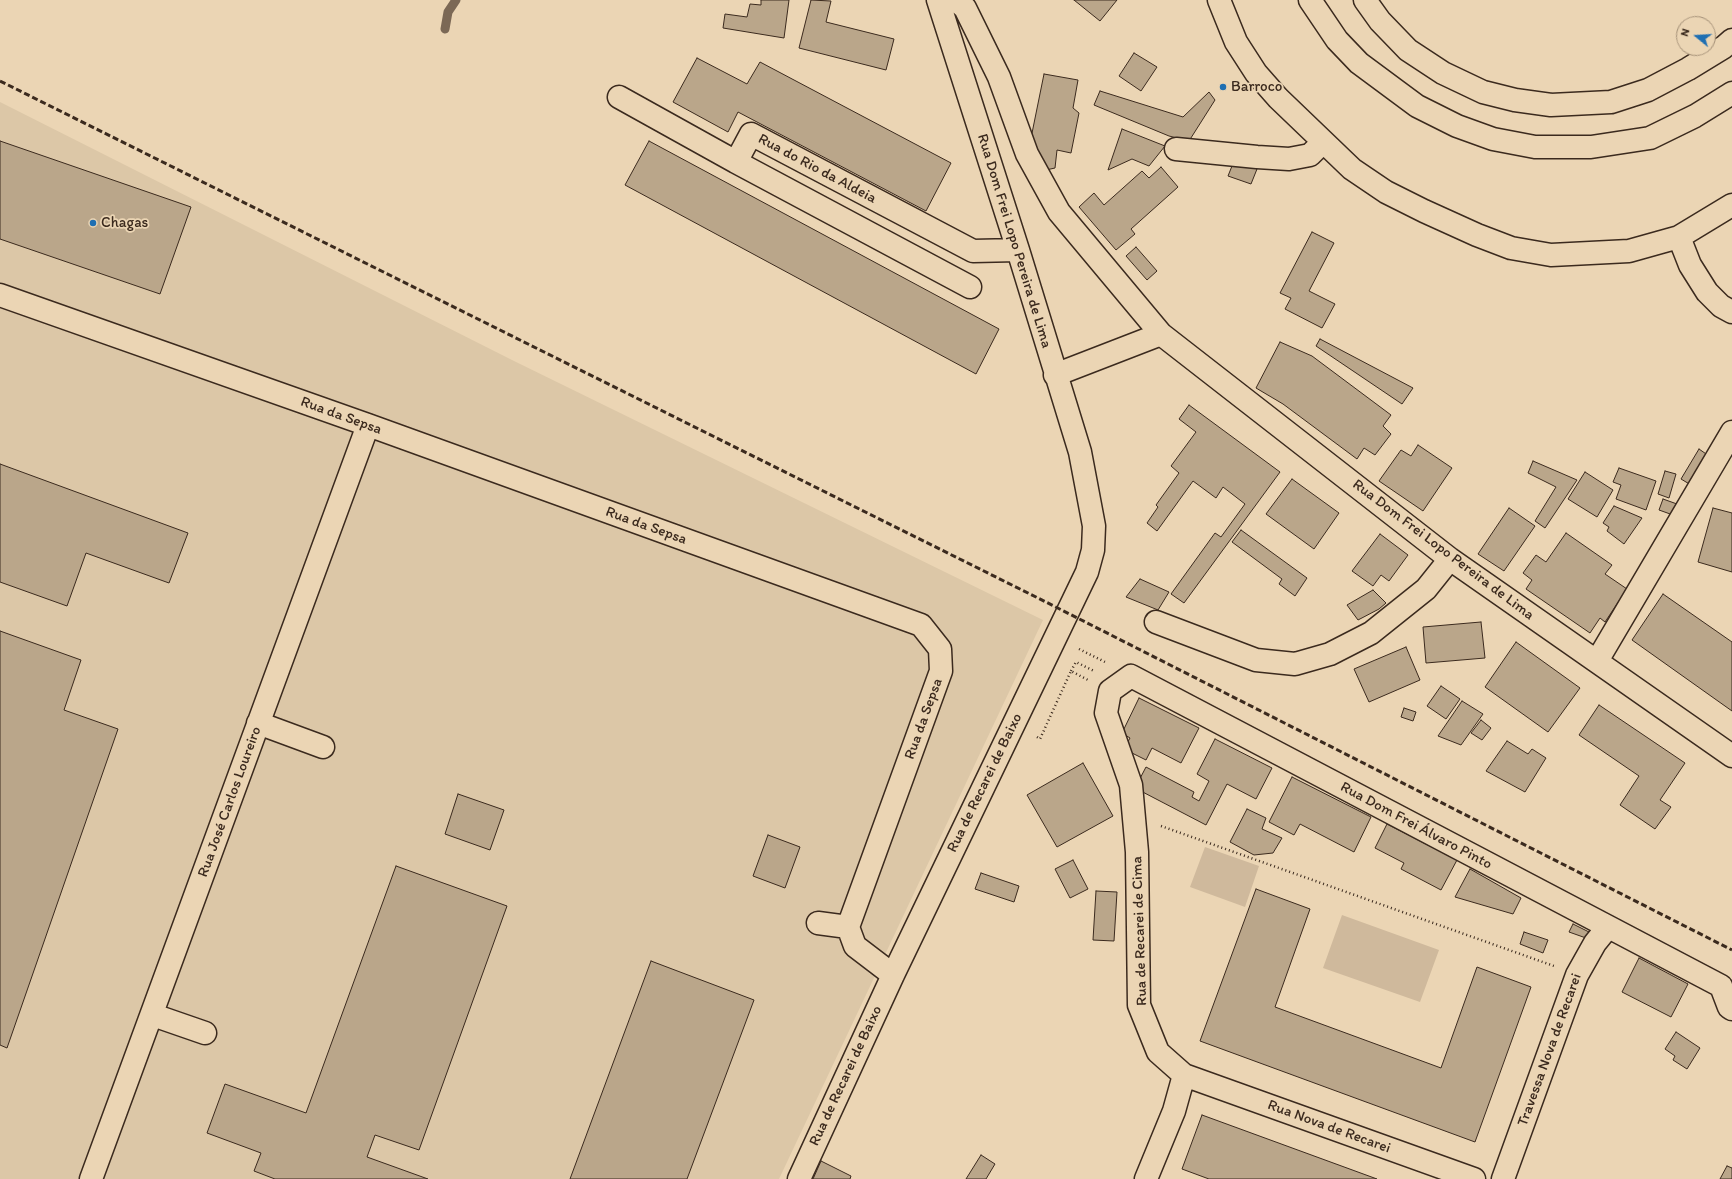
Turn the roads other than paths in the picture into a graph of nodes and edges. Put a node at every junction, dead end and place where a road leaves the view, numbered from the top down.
1 (938, 0) edge
2 (956, 0) edge
3 (1219, 0) edge
4 (1310, 0) edge
5 (1365, 0) edge
6 (1732, 40) edge
7 (1732, 93) edge
8 (619, 98) dead end
9 (1323, 142) junction
10 (1176, 149) dead end
11 (736, 162) junction
12 (1732, 205) edge
13 (890, 207) junction
14 (873, 235) junction
15 (1679, 237) junction
16 (1018, 250) junction
17 (970, 287) dead end
18 (0, 296) edge
19 (1732, 312) edge
20 (1161, 334) junction
21 (1055, 375) junction
22 (368, 425) junction
23 (1732, 432) edge
24 (1450, 559) junction
25 (1156, 622) dead end
26 (1596, 661) junction
27 (1106, 713) joint
28 (258, 723) junction
29 (323, 746) dead end
30 (1732, 756) edge
31 (818, 924) dead end
32 (848, 927) junction
33 (1608, 927) junction
34 (893, 975) junction
35 (1732, 1009) edge
36 (153, 1015) junction
37 (205, 1033) dead end
38 (1184, 1075) junction
39 (91, 1179) edge
40 (799, 1179) edge
41 (1146, 1179) edge
42 (1474, 1179) edge
43 (1503, 1179) edge

1 - 16 main road, Rua Dom Frei Lopo Pereira de Lima
2 - 20 main road, Rua Dom Frei Lopo Pereira de Lima
3 - 9 main road
4 - 7 main road
5 - 6 main road
8 - 11 main road, Rua do Rio da Aldeia
9 - 10 main road
9 - 15 main road
11 - 13 main road, Rua do Rio da Aldeia
11 - 14 main road, Rua do Rio da Aldeia
12 - 15 main road
13 - 14 main road, Rua do Rio da Aldeia
13 - 16 main road, Rua do Rio da Aldeia
14 - 17 main road, Rua do Rio da Aldeia
15 - 19 main road
16 - 21 main road, Rua Dom Frei Lopo Pereira de Lima
18 - 22 main road, Rua da Sepsa
20 - 21 main road
20 - 24 main road, Rua Dom Frei Lopo Pereira de Lima
21 - 34 main road, Rua de Recarei de Baixo
22 - 28 main road, Rua José Carlos Loureiro
22 - 32 main road, Rua da Sepsa
23 - 26 main road
24 - 25 main road
24 - 26 main road, Rua Dom Frei Lopo Pereira de Lima
26 - 30 main road, Rua Dom Frei Lopo Pereira de Lima
27 - 33 main road, Rua Dom Frei Álvaro Pinto
27 - 38 main road, Rua de Recarei de Cima
28 - 29 main road
28 - 36 main road, Rua José Carlos Loureiro
31 - 32 main road
32 - 34 main road
33 - 35 main road, Rua Dom Frei Álvaro Pinto
33 - 43 main road, Travessa Nova de Recarei
34 - 40 main road, Rua de Recarei de Baixo
36 - 37 main road
36 - 39 main road, Rua José Carlos Loureiro
38 - 41 main road
38 - 42 main road, Rua Nova de Recarei

